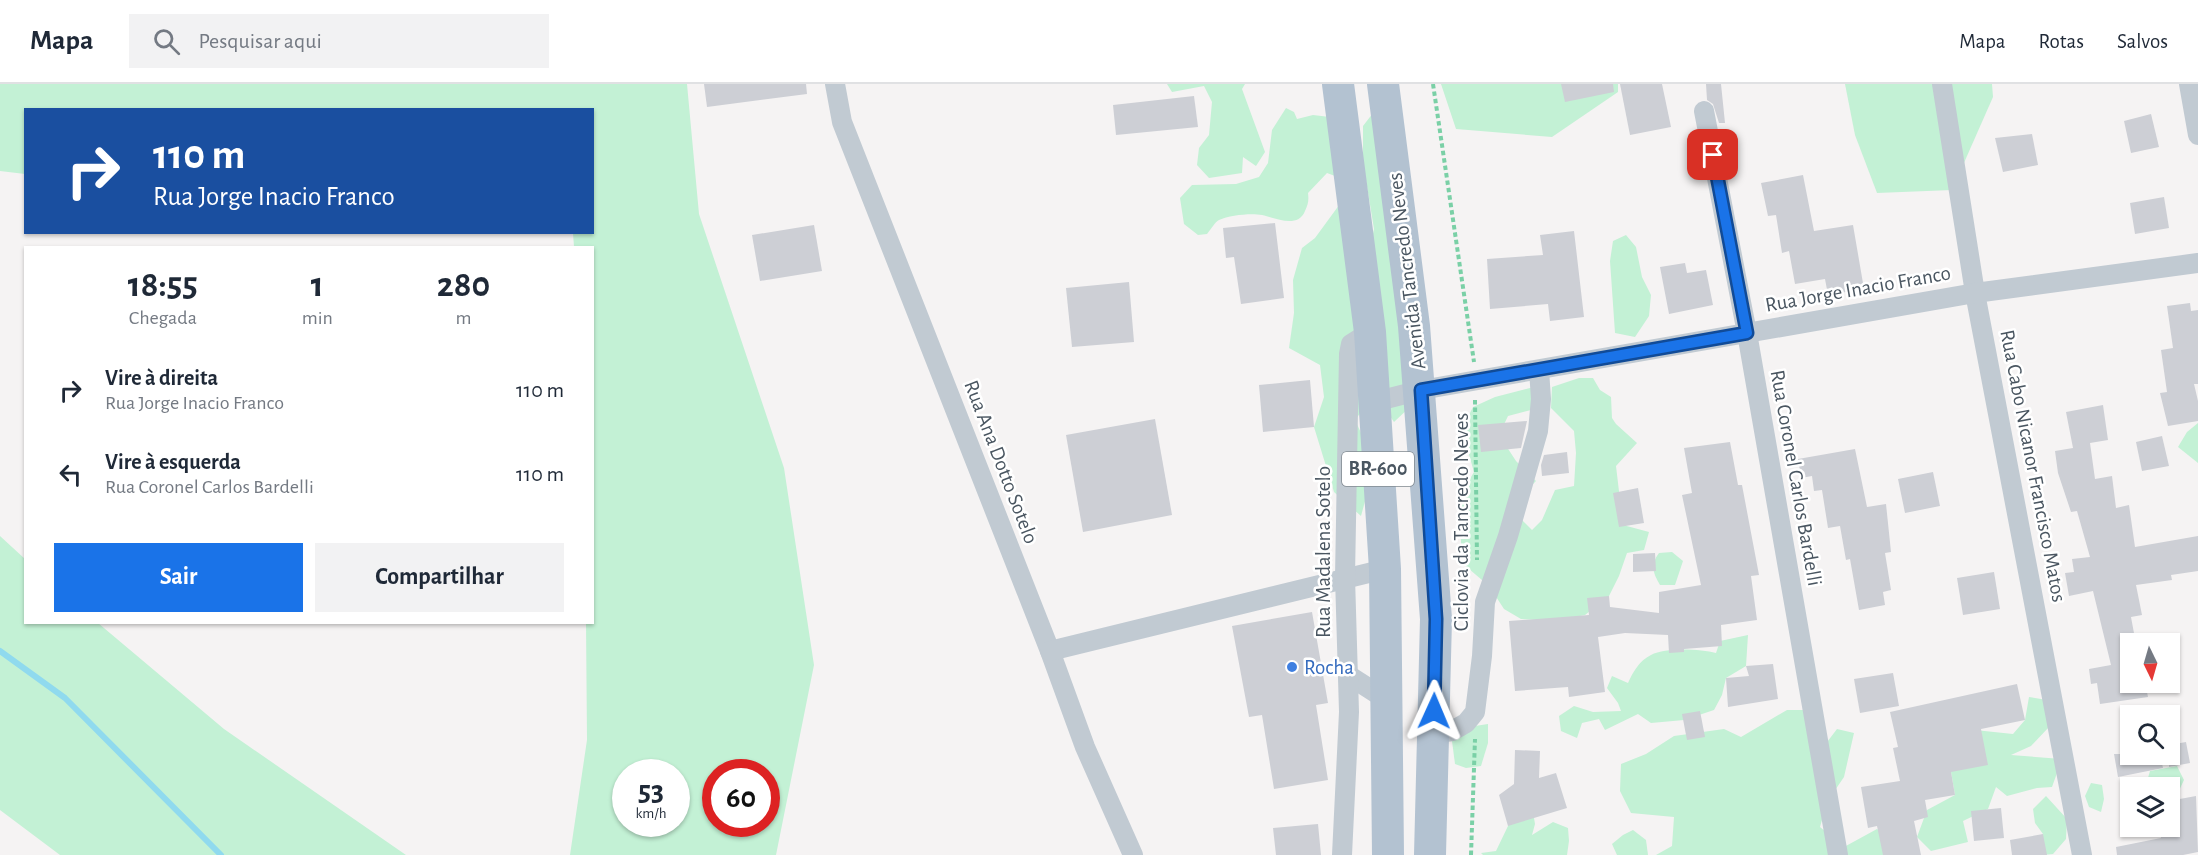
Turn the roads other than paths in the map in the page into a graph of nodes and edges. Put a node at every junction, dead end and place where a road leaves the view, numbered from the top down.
1 (835, 84) edge
2 (1338, 84) edge
3 (1383, 84) edge
4 (1942, 84) edge
5 (2189, 84) edge
6 (1704, 111) dead end
7 (2198, 135) edge
8 (2198, 263) edge
9 (1975, 292) junction
10 (1370, 332) junction
11 (1747, 333) junction
12 (1539, 370) junction
13 (1421, 390) junction
14 (1374, 402) junction
15 (1385, 569) junction
16 (1345, 577) junction
17 (1050, 651) junction
18 (1348, 675) junction
19 (1387, 700) junction
20 (1434, 734) junction
21 (1133, 855) edge
22 (1342, 855) edge
23 (1388, 855) edge
24 (1430, 855) edge
25 (1838, 855) edge
26 (2082, 855) edge

1 - 17 street, Rua Ana Dotto Sotelo
2 - 10 main road, BR-600
3 - 13 main road, Avenida Tancredo Neves / BR-600
4 - 9 street, Rua Cabo Nicanor Francisco Matos
5 - 7 street
6 - 11 street, Rua Coronel Carlos Bardelli
8 - 9 street, Rua Jorge Inacio Franco
9 - 11 street, Rua Jorge Inacio Franco
9 - 26 street, Rua Cabo Nicanor Francisco Matos
10 - 14 main road, BR-600
10 - 16 street, Rua Madalena Sotelo
11 - 12 street, Rua Jorge Inacio Franco
11 - 25 street, Rua Coronel Carlos Bardelli
12 - 13 street, Rua Jorge Inacio Franco
12 - 20 street
13 - 14 street, Rua Jorge Inacio Franco
13 - 20 main road, Avenida Tancredo Neves / BR-600
14 - 15 main road, BR-600
15 - 16 street
15 - 19 main road, BR-600
16 - 17 street
16 - 18 street, Rua Madalena Sotelo
17 - 21 street, Rua Ana Dotto Sotelo
18 - 19 street
18 - 22 street, Rua Madalena Sotelo
19 - 23 main road, BR-600
20 - 24 main road, Avenida Tancredo Neves / BR-600

